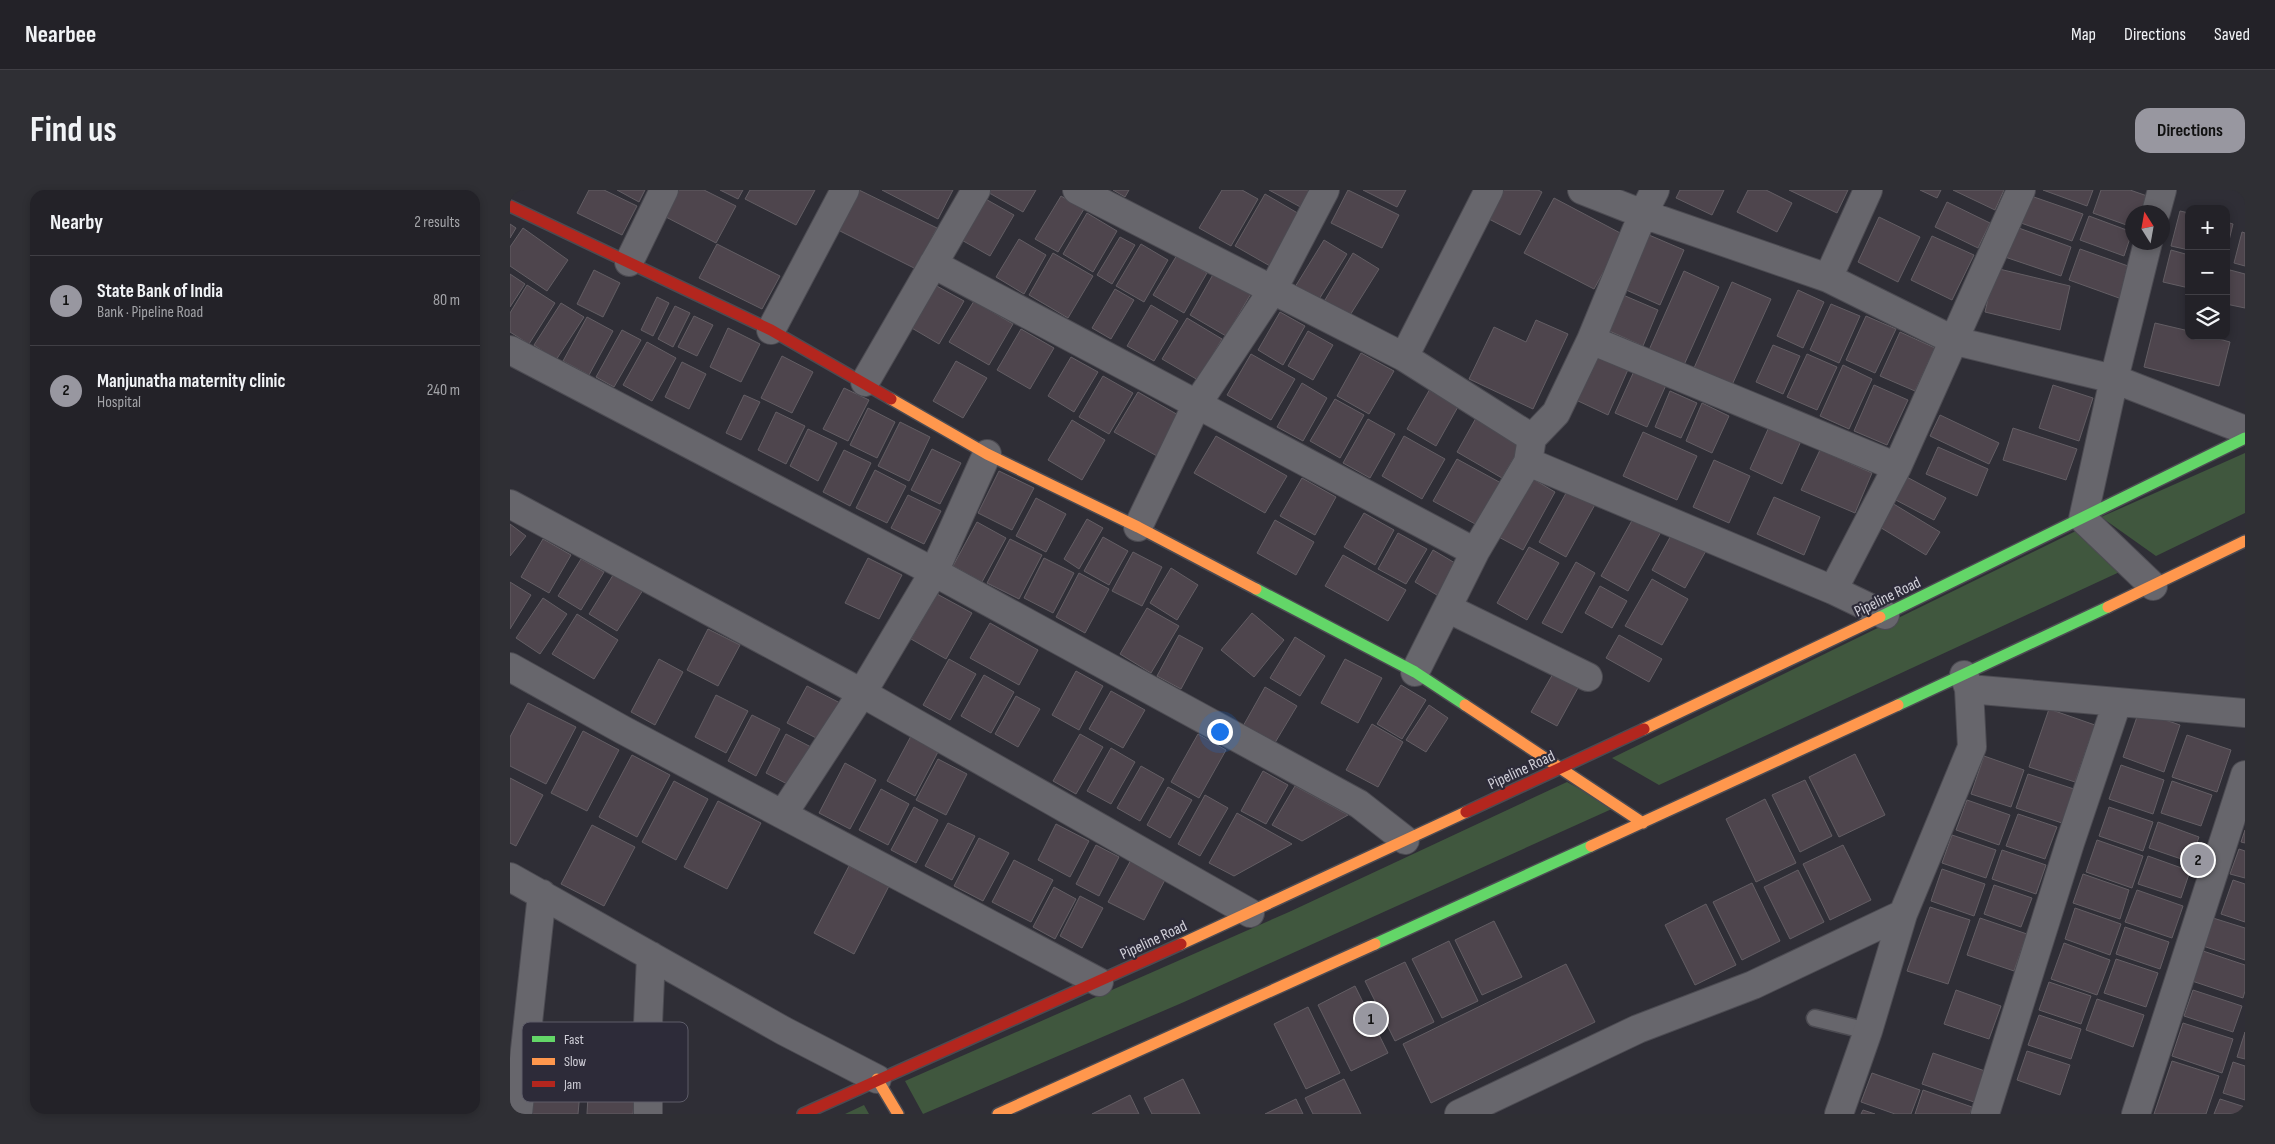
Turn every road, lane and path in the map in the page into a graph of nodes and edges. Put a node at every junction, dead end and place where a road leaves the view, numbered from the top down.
1 (515, 190) edge
2 (664, 190) edge
3 (845, 190) edge
4 (976, 190) edge
5 (1077, 190) edge
6 (1326, 190) edge
7 (1489, 190) edge
8 (1582, 190) edge
9 (1655, 190) edge
10 (1868, 190) edge
11 (2021, 190) edge
12 (2162, 190) edge
13 (510, 200) edge
14 (2158, 205) edge
15 (510, 206) edge
16 (1643, 214) junction
17 (2146, 250) edge
18 (629, 262) junction
19 (934, 264) junction
20 (1828, 278) junction
21 (1272, 291) junction
22 (771, 330) junction
23 (1591, 340) junction
24 (1954, 341) junction
25 (510, 350) edge
26 (1404, 357) junction
27 (2114, 379) junction
28 (865, 382) junction
29 (1197, 404) junction
30 (2245, 430) edge
31 (2245, 438) edge
32 (1530, 450) junction
33 (987, 454) junction
34 (1897, 467) junction
35 (510, 504) edge
36 (2083, 520) junction
37 (1138, 527) junction
38 (2245, 541) edge
39 (1475, 552) junction
40 (934, 572) junction
41 (2153, 586) junction
42 (1833, 590) junction
43 (1447, 608) junction
44 (1885, 614) junction
45 (510, 667) edge
46 (1415, 672) junction
47 (1588, 678) dead end
48 (1967, 682) junction
49 (862, 693) junction
50 (2117, 703) junction
51 (2245, 714) edge
52 (1560, 769) junction
53 (2245, 776) edge
54 (783, 814) junction
55 (1643, 823) junction
56 (1405, 840) junction
57 (510, 877) edge
58 (542, 894) junction
59 (1250, 913) junction
60 (1903, 914) junction
61 (652, 956) junction
62 (1099, 982) junction
63 (1815, 1018) dead end
64 (528, 1022) edge
65 (648, 1022) edge
66 (1868, 1031) junction
67 (522, 1077) edge
68 (877, 1079) junction
69 (518, 1114) edge
70 (803, 1114) edge
71 (898, 1114) edge
72 (998, 1114) edge
73 (1459, 1114) edge
74 (1838, 1114) edge
75 (1986, 1114) edge
76 (2136, 1114) edge

1 - 13 street
2 - 18 street
3 - 22 street
4 - 19 street
5 - 21 street
6 - 21 street
7 - 26 street
8 - 16 street
9 - 16 street
10 - 20 street
11 - 24 street
12 - 14 street
15 - 18 main road
16 - 20 street
16 - 23 street
17 - 27 street
18 - 22 main road
19 - 28 street
19 - 29 street
20 - 24 street
21 - 26 street
21 - 29 street
22 - 28 main road
23 - 32 street
23 - 34 street
24 - 27 street
24 - 34 street
25 - 40 street
26 - 32 street
27 - 30 street
27 - 36 street
28 - 33 main road
29 - 37 street
29 - 39 street
31 - 36 main road, Pipeline Road
32 - 39 street
32 - 42 street
33 - 37 main road
33 - 40 street
34 - 42 street
35 - 49 street
36 - 41 street
36 - 44 main road, Pipeline Road
37 - 46 main road
38 - 41 main road
39 - 43 street
40 - 49 street
40 - 56 street
41 - 48 main road
42 - 44 street
43 - 46 street
43 - 47 street
44 - 52 main road, Pipeline Road
45 - 54 street
46 - 52 main road
48 - 50 street
48 - 55 main road
48 - 60 street
49 - 54 street
49 - 59 street
50 - 51 street
50 - 75 street
52 - 55 main road
52 - 56 main road, Pipeline Road
53 - 76 street
54 - 62 street
55 - 72 main road
56 - 59 main road, Pipeline Road
57 - 58 street
58 - 61 street
58 - 64 street
59 - 62 main road, Pipeline Road
60 - 66 street
60 - 73 street
61 - 65 street
61 - 68 street
62 - 68 main road, Pipeline Road
63 - 66 lane
66 - 74 street
67 - 69 street
68 - 70 main road, Pipeline Road
68 - 71 main road

